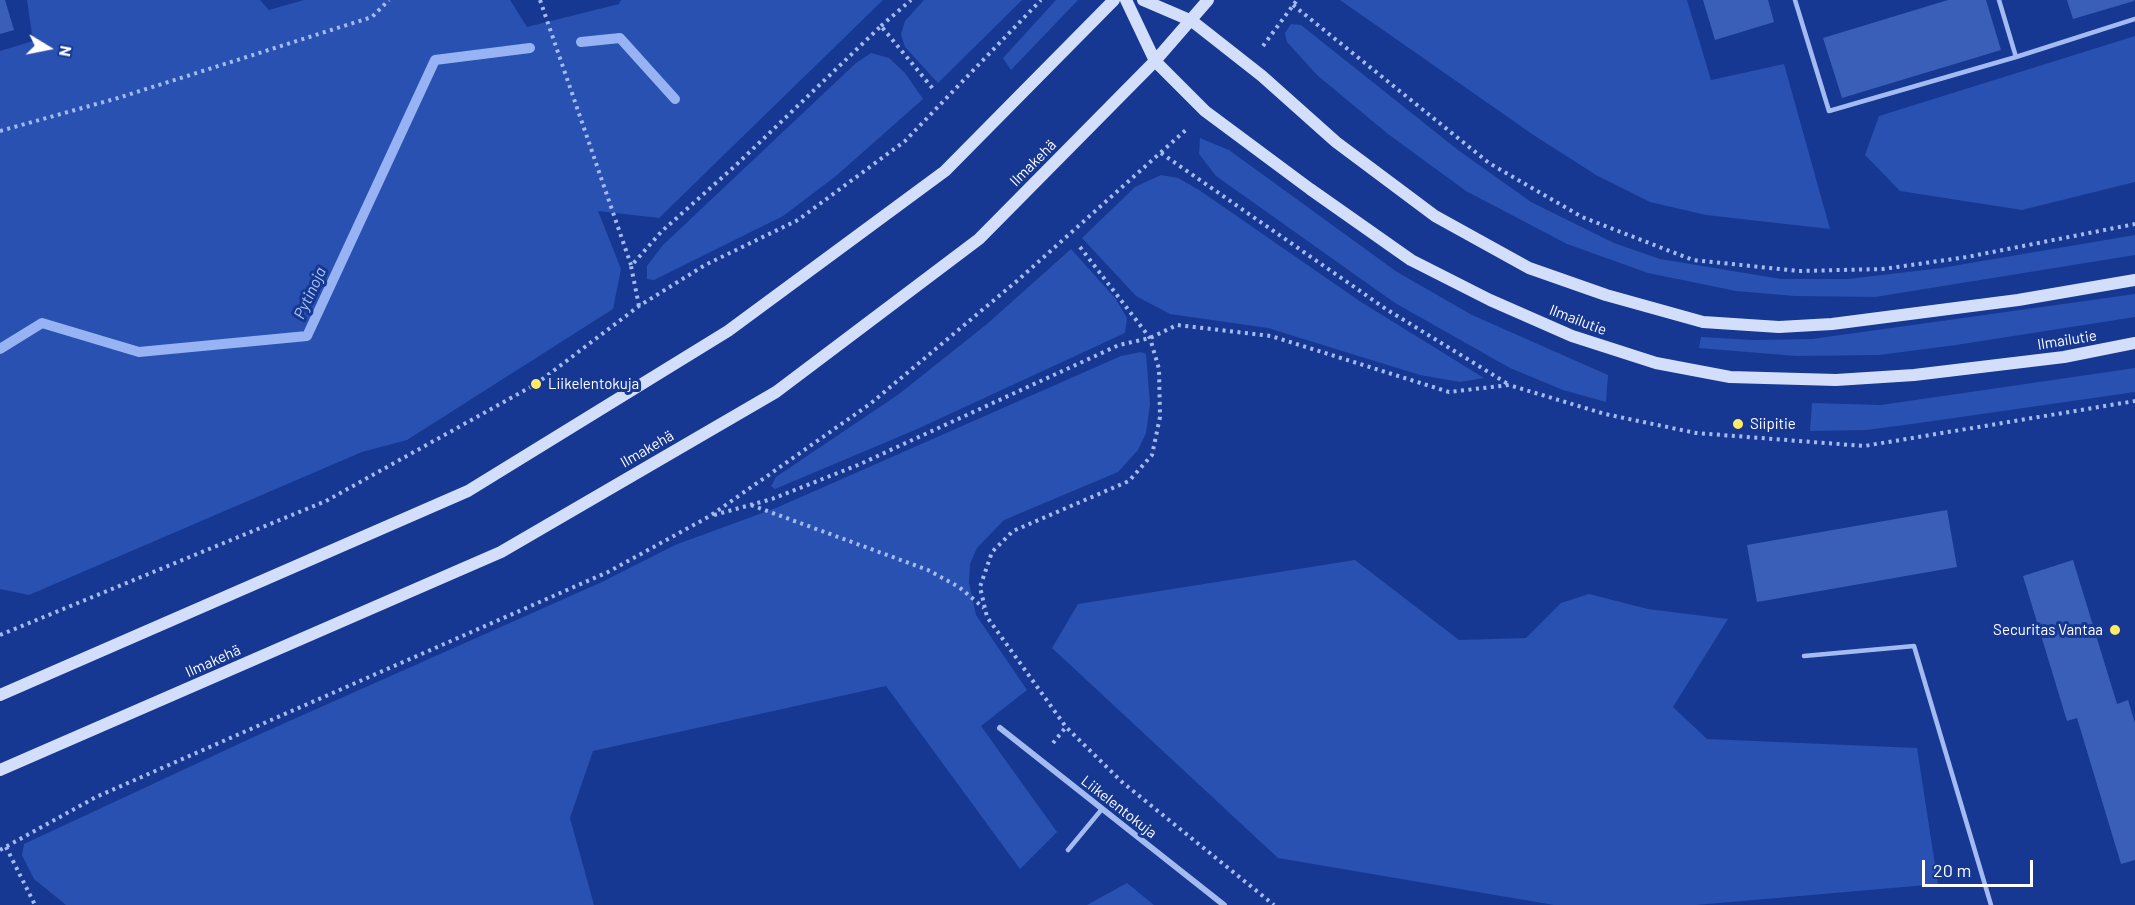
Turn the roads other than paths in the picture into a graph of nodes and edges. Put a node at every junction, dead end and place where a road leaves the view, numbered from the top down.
1 (1114, 0) edge
2 (1126, 0) edge
3 (1143, 0) edge
4 (1208, 0) edge
5 (1795, 0) edge
6 (1999, 0) edge
7 (2135, 19) edge
8 (1192, 21) junction
9 (2016, 57) junction
10 (1155, 61) junction
11 (2135, 280) edge
12 (2135, 343) edge
13 (1804, 656) dead end
14 (0, 695) edge
15 (1000, 728) dead end
16 (0, 770) edge
17 (1102, 809) junction
18 (1068, 850) dead end
19 (1224, 905) edge
20 (1991, 905) edge

1 - 14 main road
2 - 10 main road, Ilmailutie
3 - 8 main road
4 - 8 main road, Ilmakehä
5 - 9 lane
6 - 9 lane
7 - 9 lane
8 - 10 main road, Ilmakehä
8 - 11 main road
10 - 12 main road, Ilmailutie
10 - 16 main road, Ilmakehä
13 - 20 lane
15 - 17 street, Liikelentokuja
17 - 18 lane
17 - 19 street, Liikelentokuja

